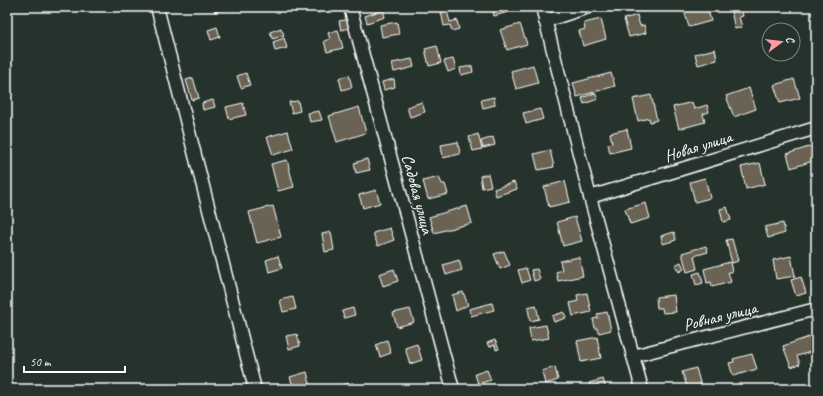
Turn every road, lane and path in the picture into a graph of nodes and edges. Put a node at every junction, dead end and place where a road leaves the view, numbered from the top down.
1 (157, 7) edge
2 (350, 7) edge
3 (542, 7) edge
4 (588, 7) edge
5 (545, 20) junction
6 (816, 128) edge
7 (590, 197) junction
8 (816, 309) edge
9 (633, 356) junction
10 (255, 389) edge
11 (453, 389) edge
12 (642, 389) edge

1 - 10 street
2 - 11 street, Садовая улица
3 - 5 street
4 - 5 street
5 - 7 street
6 - 7 street, Новая улица
7 - 9 street
8 - 9 street, Ровная улица
9 - 12 street

